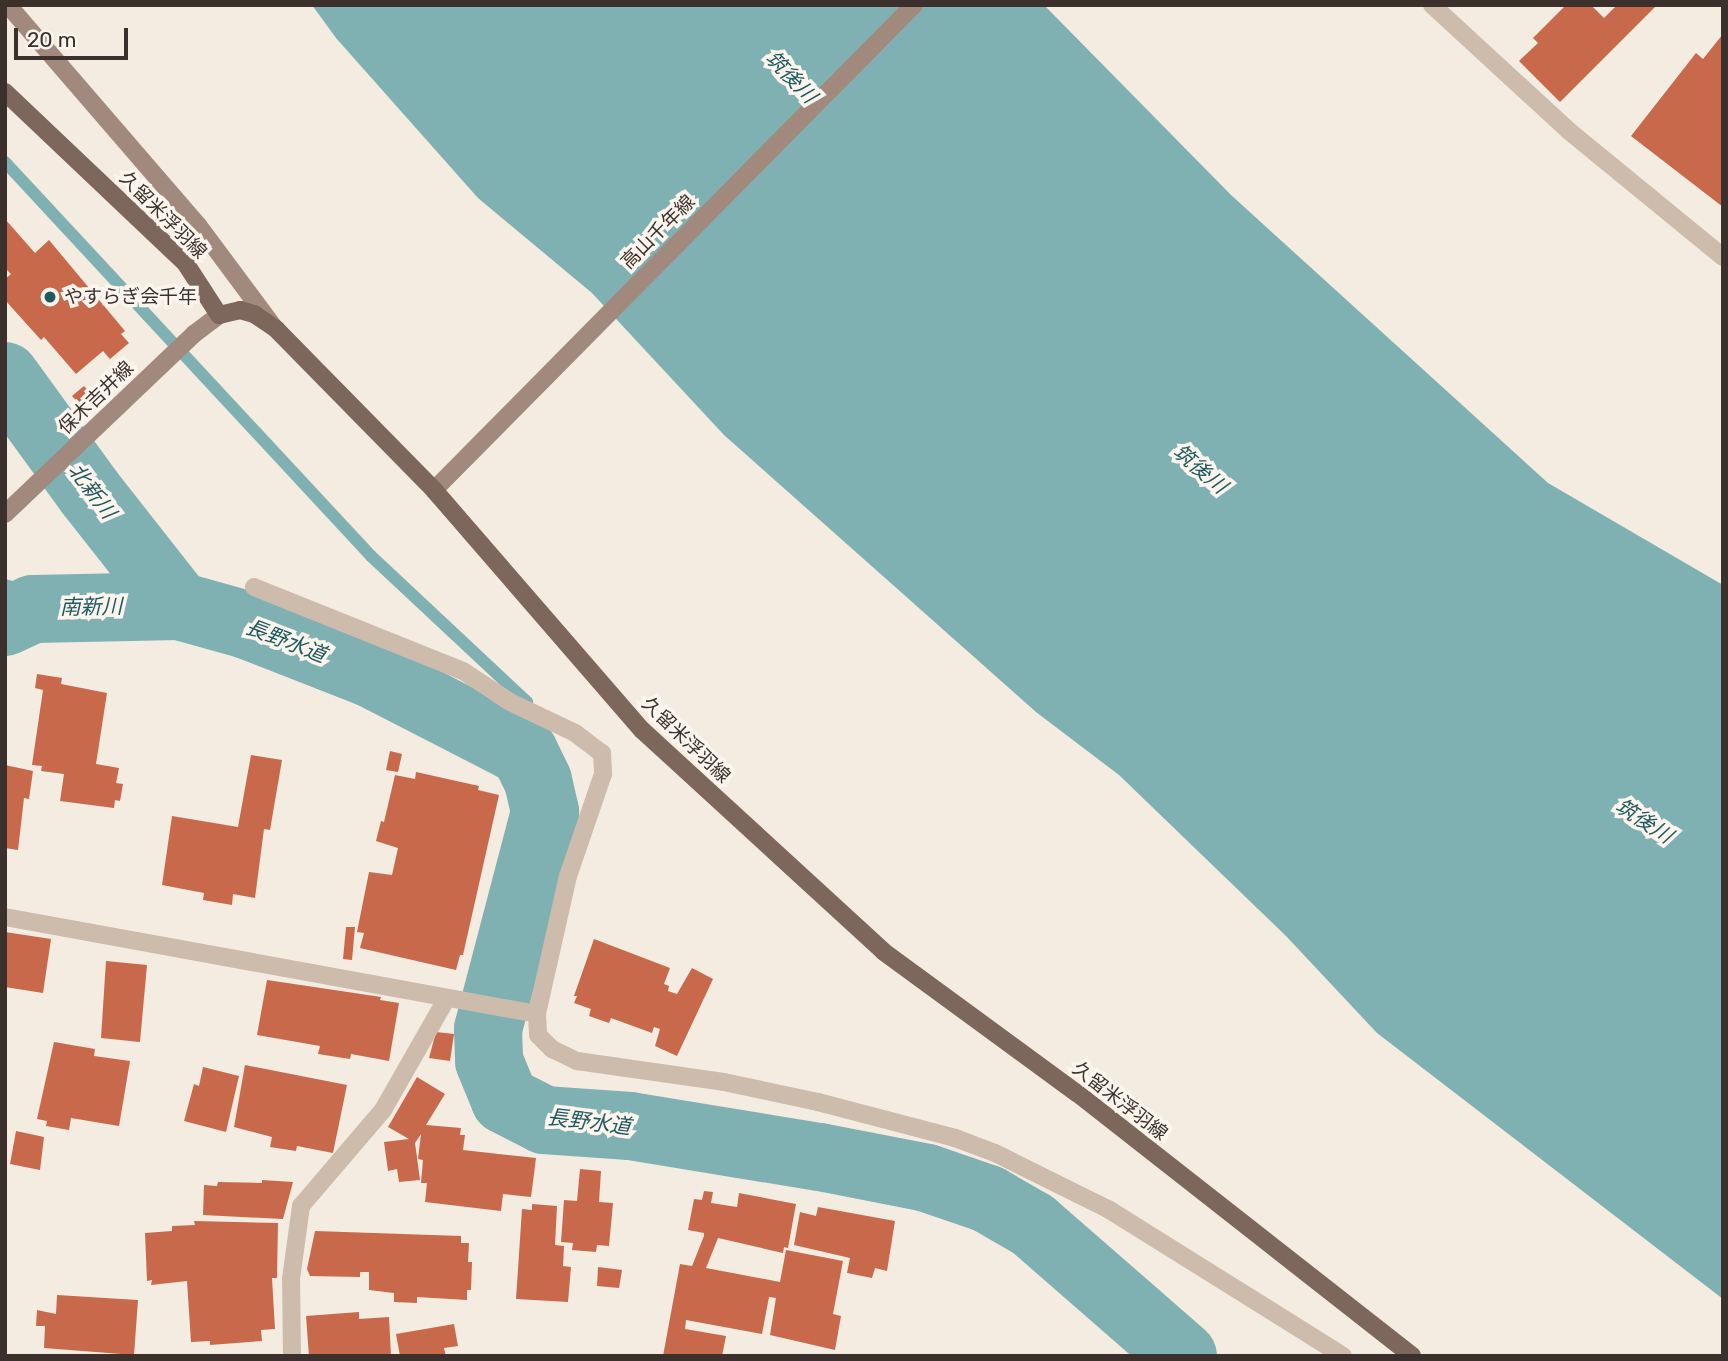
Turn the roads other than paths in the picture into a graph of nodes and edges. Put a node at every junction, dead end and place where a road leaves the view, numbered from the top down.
1 (8, 5) edge
2 (914, 5) edge
3 (1432, 5) edge
4 (5, 92) edge
5 (1723, 257) edge
6 (219, 315) junction
7 (276, 329) junction
8 (434, 490) junction
9 (10, 509) edge
10 (254, 587) dead end
11 (5, 917) edge
12 (452, 999) junction
13 (537, 1014) junction
14 (292, 1356) edge
15 (1343, 1356) edge
16 (1412, 1356) edge

1 - 7 main road
2 - 8 main road, 高山千年線
3 - 5 street
4 - 6 main road, 久留米浮羽線
6 - 7 main road, 久留米浮羽線
6 - 9 main road, 保木吉井線
7 - 8 main road, 久留米浮羽線
8 - 16 main road, 久留米浮羽線
10 - 13 street
11 - 12 street
12 - 13 street
12 - 14 street
13 - 15 street

